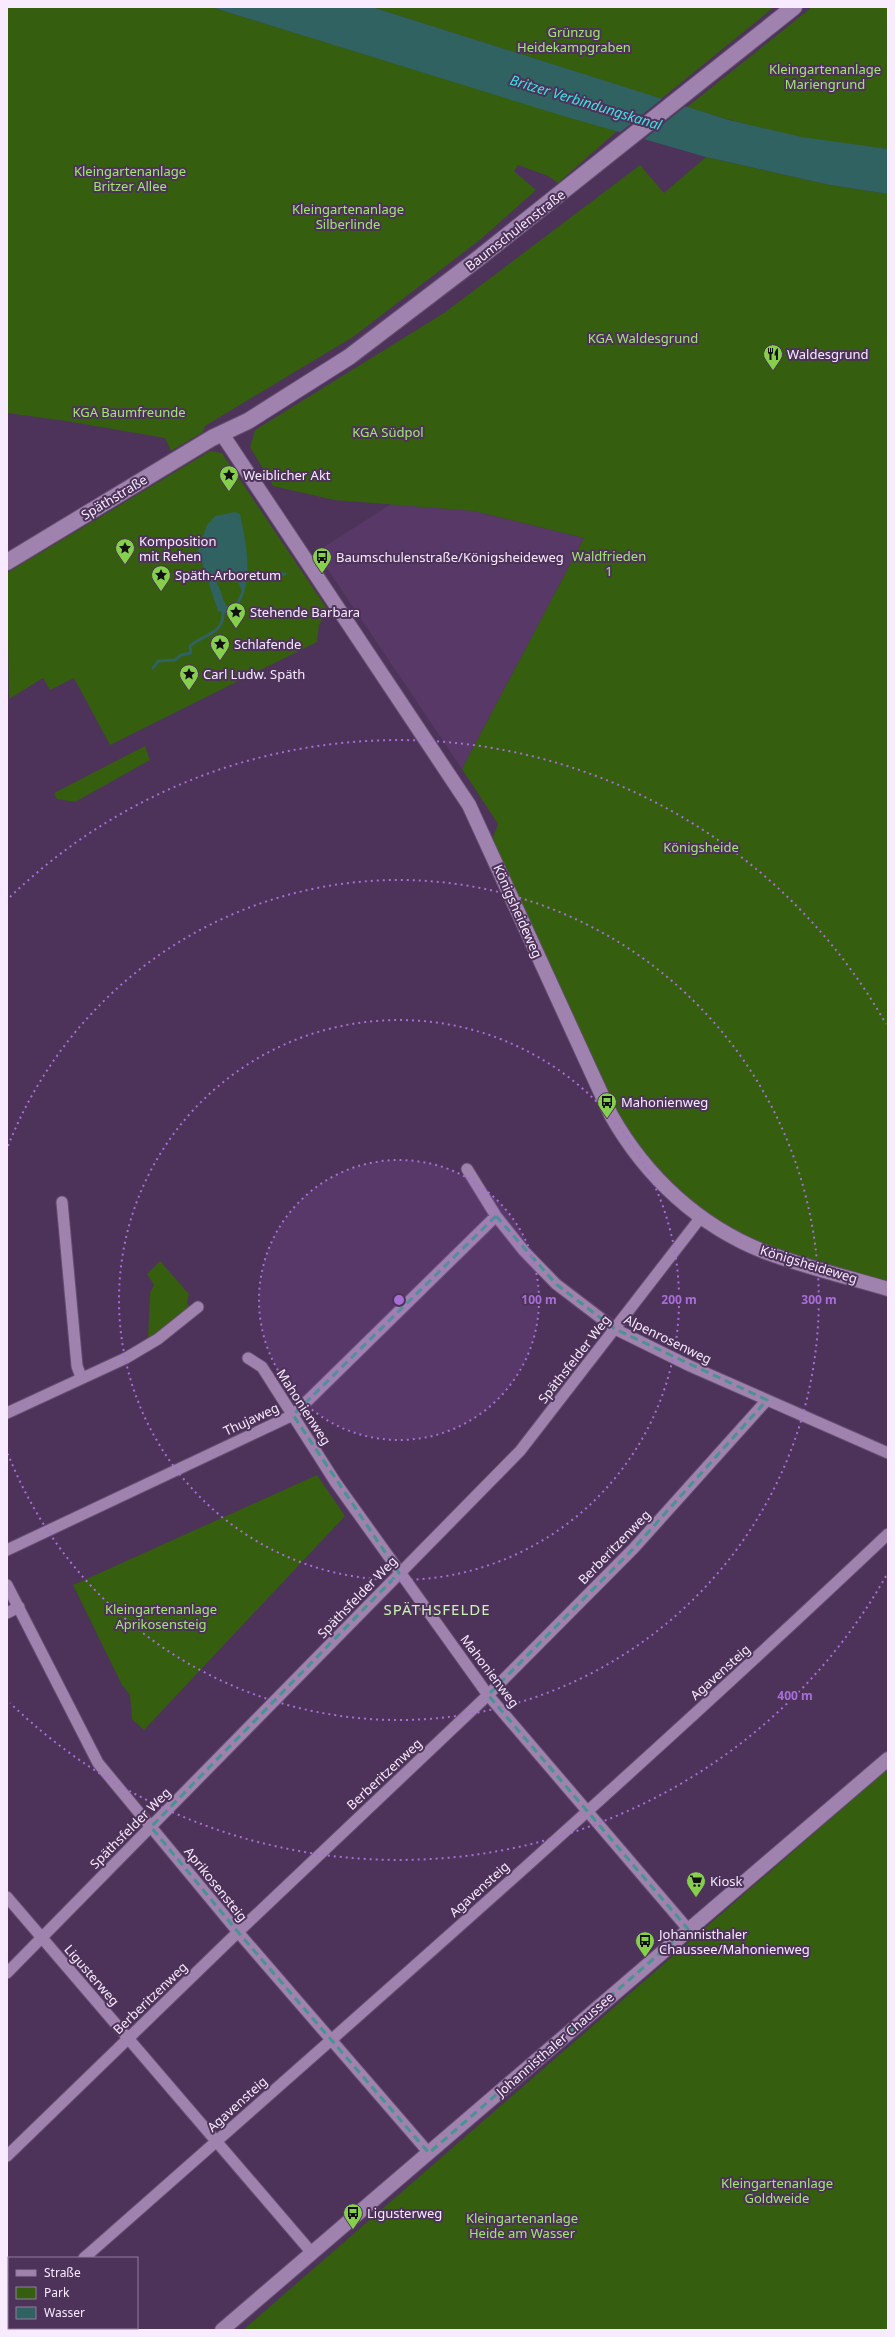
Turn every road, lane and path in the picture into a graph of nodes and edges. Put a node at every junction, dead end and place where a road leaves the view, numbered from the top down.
1 (794, 7) edge
2 (222, 434) junction
3 (7, 562) edge
4 (467, 1169) dead end
5 (62, 1202) dead end
6 (496, 1216) junction
7 (701, 1217) junction
8 (888, 1289) edge
9 (198, 1307) dead end
10 (615, 1329) junction
11 (248, 1358) dead end
12 (81, 1377) junction
13 (768, 1400) junction
14 (7, 1413) edge
15 (293, 1414) junction
16 (888, 1453) edge
17 (888, 1534) edge
18 (7, 1550) edge
19 (400, 1573) junction
20 (7, 1585) edge
21 (18, 1607) junction
22 (7, 1612) edge
23 (488, 1695) junction
24 (888, 1759) edge
25 (588, 1811) junction
26 (151, 1827) junction
27 (7, 1897) edge
28 (688, 1928) junction
29 (238, 1932) junction
30 (42, 1938) junction
31 (7, 1974) edge
32 (128, 2038) junction
33 (331, 2039) junction
34 (216, 2142) junction
35 (429, 2153) junction
36 (7, 2156) edge
37 (312, 2253) junction
38 (85, 2257) edge
39 (222, 2330) edge

1 - 2 main road, Baumschulenstraße
2 - 3 main road, Späthstraße
2 - 7 street, Königsheideweg
4 - 6 street, Alpenrosenweg
5 - 12 street
6 - 10 street, Alpenrosenweg
6 - 15 street, Thujaweg
7 - 8 street, Königsheideweg
7 - 10 street, Späthsfelder Weg
9 - 12 street
10 - 13 street, Alpenrosenweg
10 - 19 street, Späthsfelder Weg
11 - 15 street, Mahonienweg
12 - 14 street
13 - 16 street, Alpenrosenweg
13 - 23 street, Berberitzenweg
15 - 18 street, Thujaweg
15 - 19 street, Mahonienweg
17 - 25 street, Agavensteig
19 - 23 street, Mahonienweg
19 - 26 street, Späthsfelder Weg
20 - 21 street, Aprikosensteig
21 - 22 street
21 - 26 street, Aprikosensteig
23 - 25 street, Mahonienweg
23 - 29 street, Berberitzenweg
24 - 28 street, Johannisthaler Chaussee
25 - 28 street, Mahonienweg
25 - 33 street, Agavensteig
26 - 29 street, Aprikosensteig
26 - 30 street, Späthsfelder Weg
27 - 30 street, Ligusterweg
28 - 35 street, Johannisthaler Chaussee
29 - 32 street, Berberitzenweg
29 - 33 street, Aprikosensteig
30 - 31 street, Späthsfelder Weg
30 - 32 street, Ligusterweg
32 - 34 street, Ligusterweg
32 - 36 street, Berberitzenweg
33 - 34 street, Agavensteig
33 - 35 street, Aprikosensteig
34 - 37 street, Ligusterweg
34 - 38 street, Agavensteig
35 - 37 street, Johannisthaler Chaussee
37 - 39 street, Johannisthaler Chaussee

